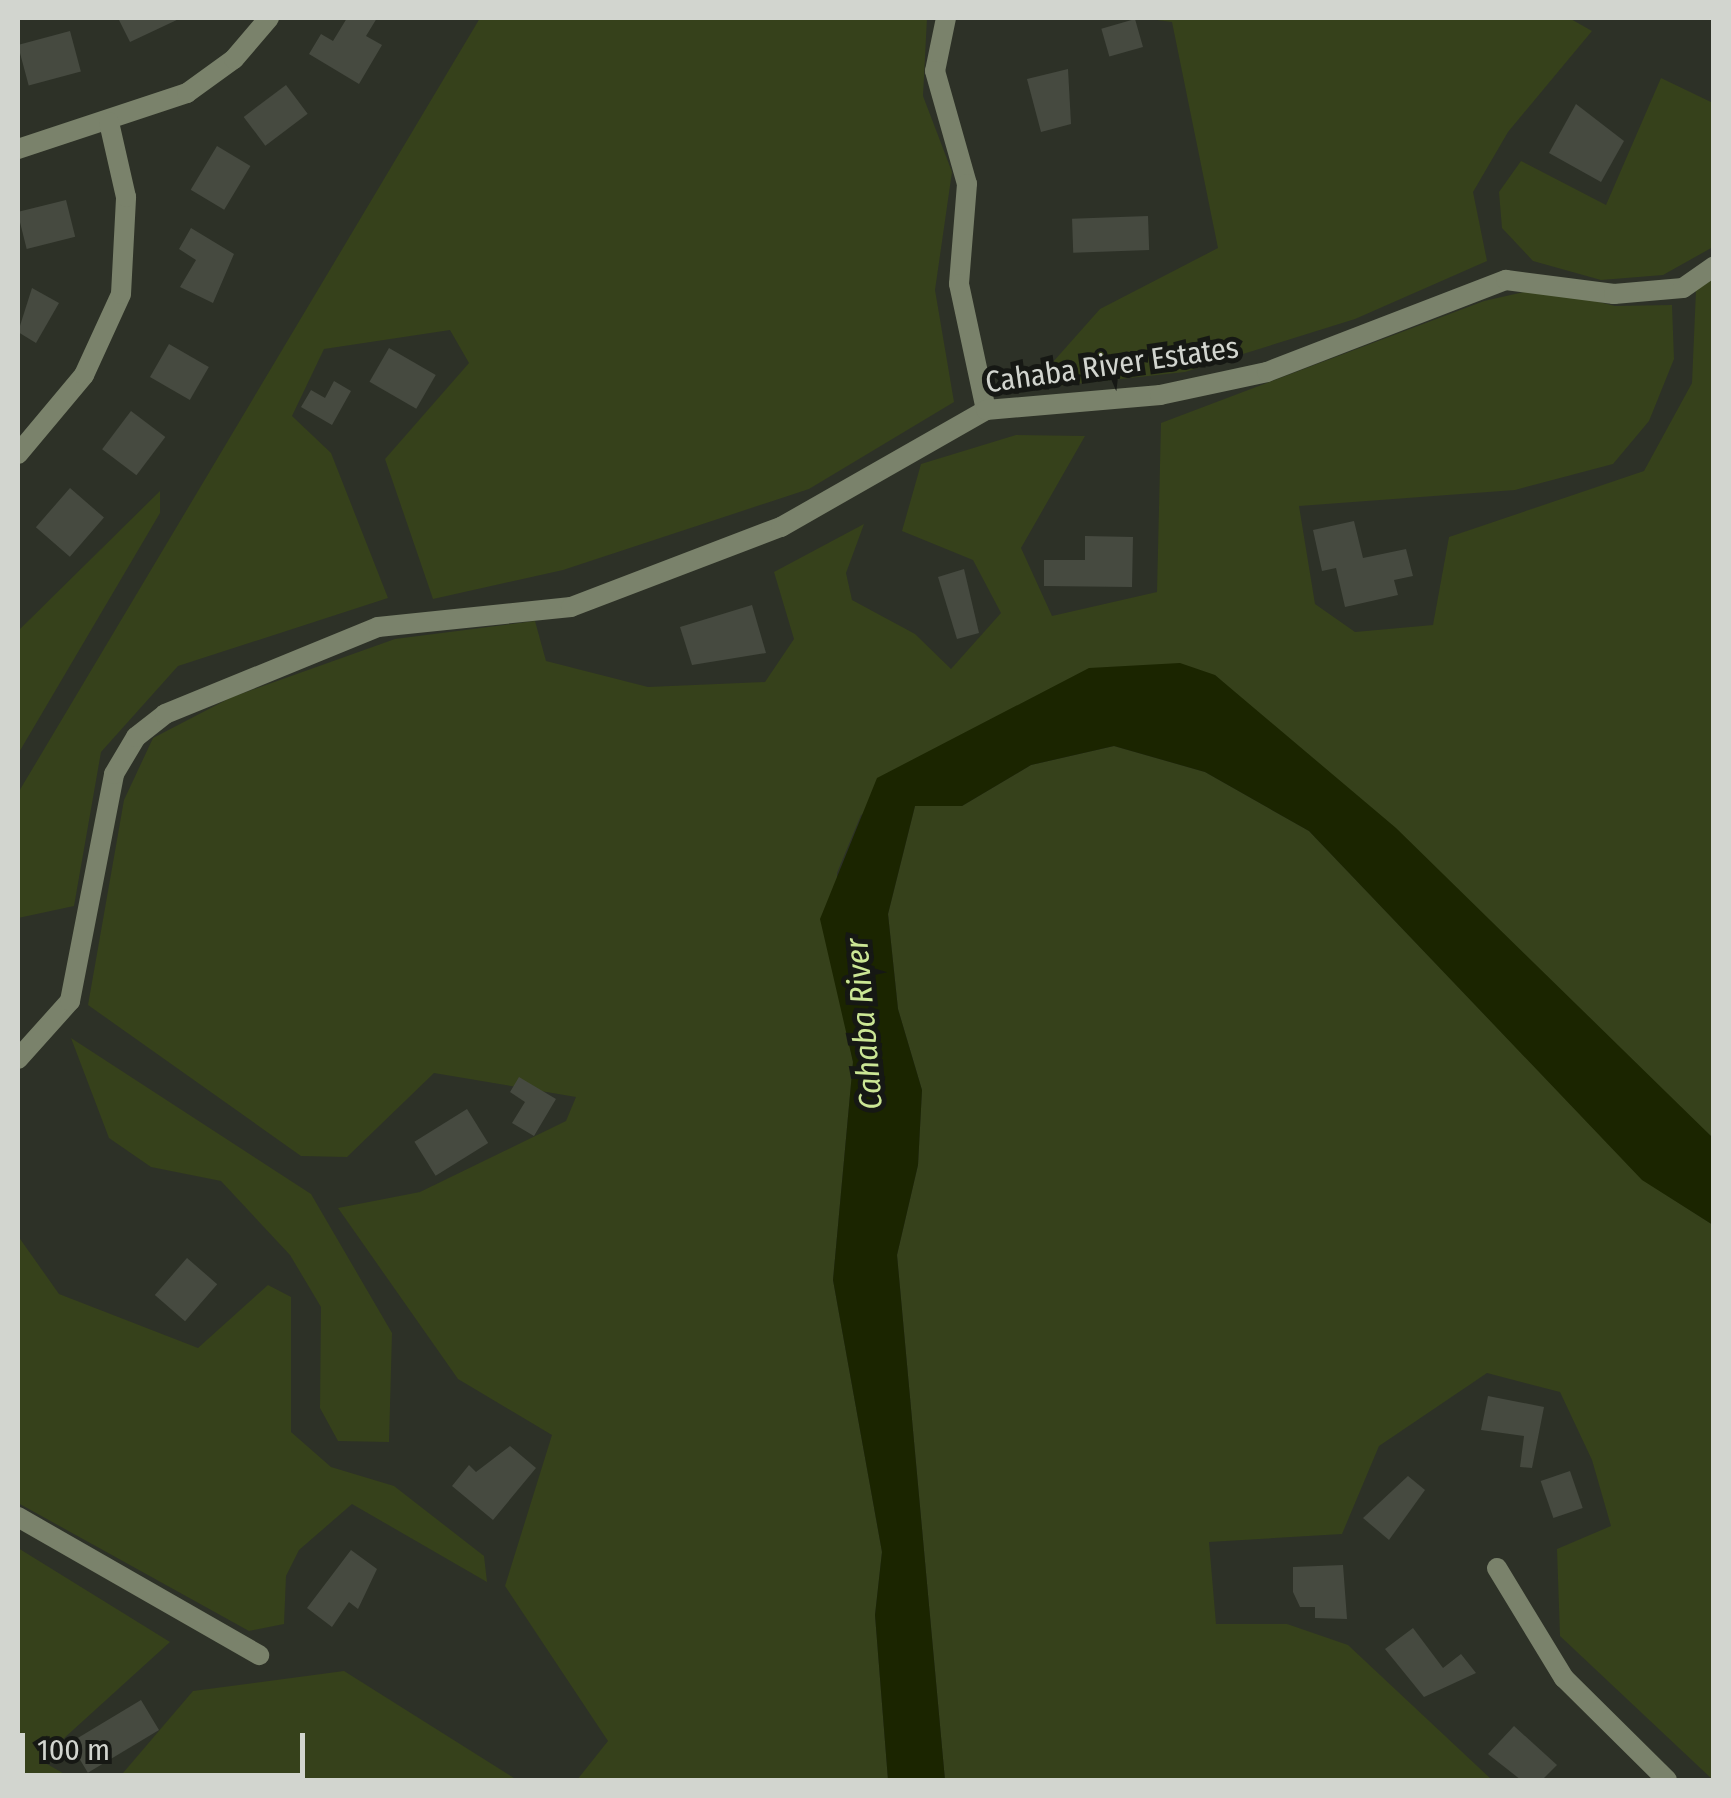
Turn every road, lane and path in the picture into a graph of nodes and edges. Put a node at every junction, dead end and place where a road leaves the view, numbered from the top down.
1 (269, 18) edge
2 (946, 18) edge
3 (108, 122) junction
4 (18, 149) edge
5 (1714, 266) edge
6 (986, 410) junction
7 (18, 454) edge
8 (18, 1059) edge
9 (18, 1517) edge
10 (1498, 1568) dead end
11 (258, 1655) dead end
12 (1667, 1780) edge

1 - 3 street
2 - 6 street
3 - 4 street
3 - 7 street
5 - 6 street, Cahaba River Estates
6 - 8 street, Cahaba River Estates
9 - 11 street
10 - 12 street

